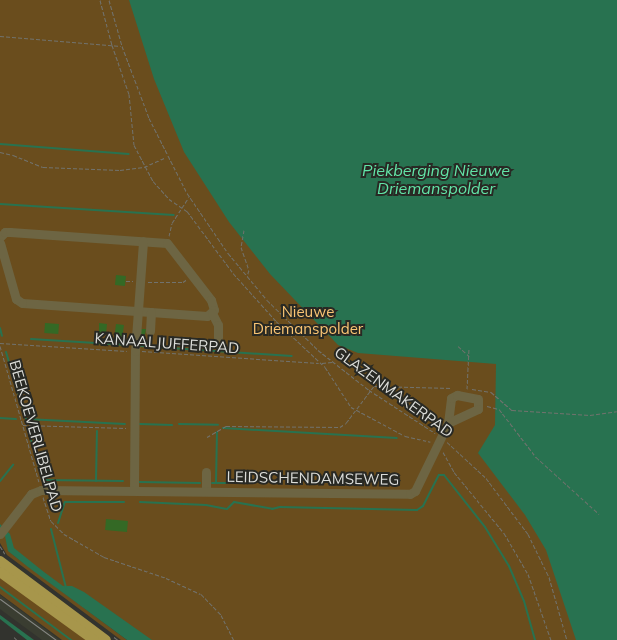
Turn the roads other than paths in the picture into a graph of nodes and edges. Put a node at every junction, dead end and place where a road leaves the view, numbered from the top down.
1 (0, 237) edge
2 (143, 241) junction
3 (0, 243) edge
4 (138, 311) junction
5 (151, 312) junction
6 (212, 313) junction
7 (150, 331) dead end
8 (218, 337) dead end
9 (448, 423) junction
10 (206, 472) dead end
11 (134, 490) junction
12 (206, 491) junction
13 (3, 530) edge
14 (0, 561) edge
15 (0, 572) edge
16 (94, 640) edge
17 (106, 640) edge

1 - 2 street
2 - 4 street
2 - 6 street
3 - 4 street
4 - 5 street
4 - 11 street
5 - 6 street
5 - 7 street
6 - 8 street
9 - 9 street, LEIDSCHENDAMSEWEG
9 - 12 street, LEIDSCHENDAMSEWEG
10 - 12 street
11 - 12 street, LEIDSCHENDAMSEWEG
11 - 13 street, LEIDSCHENDAMSEWEG
14 - 17 main road
15 - 16 main road

